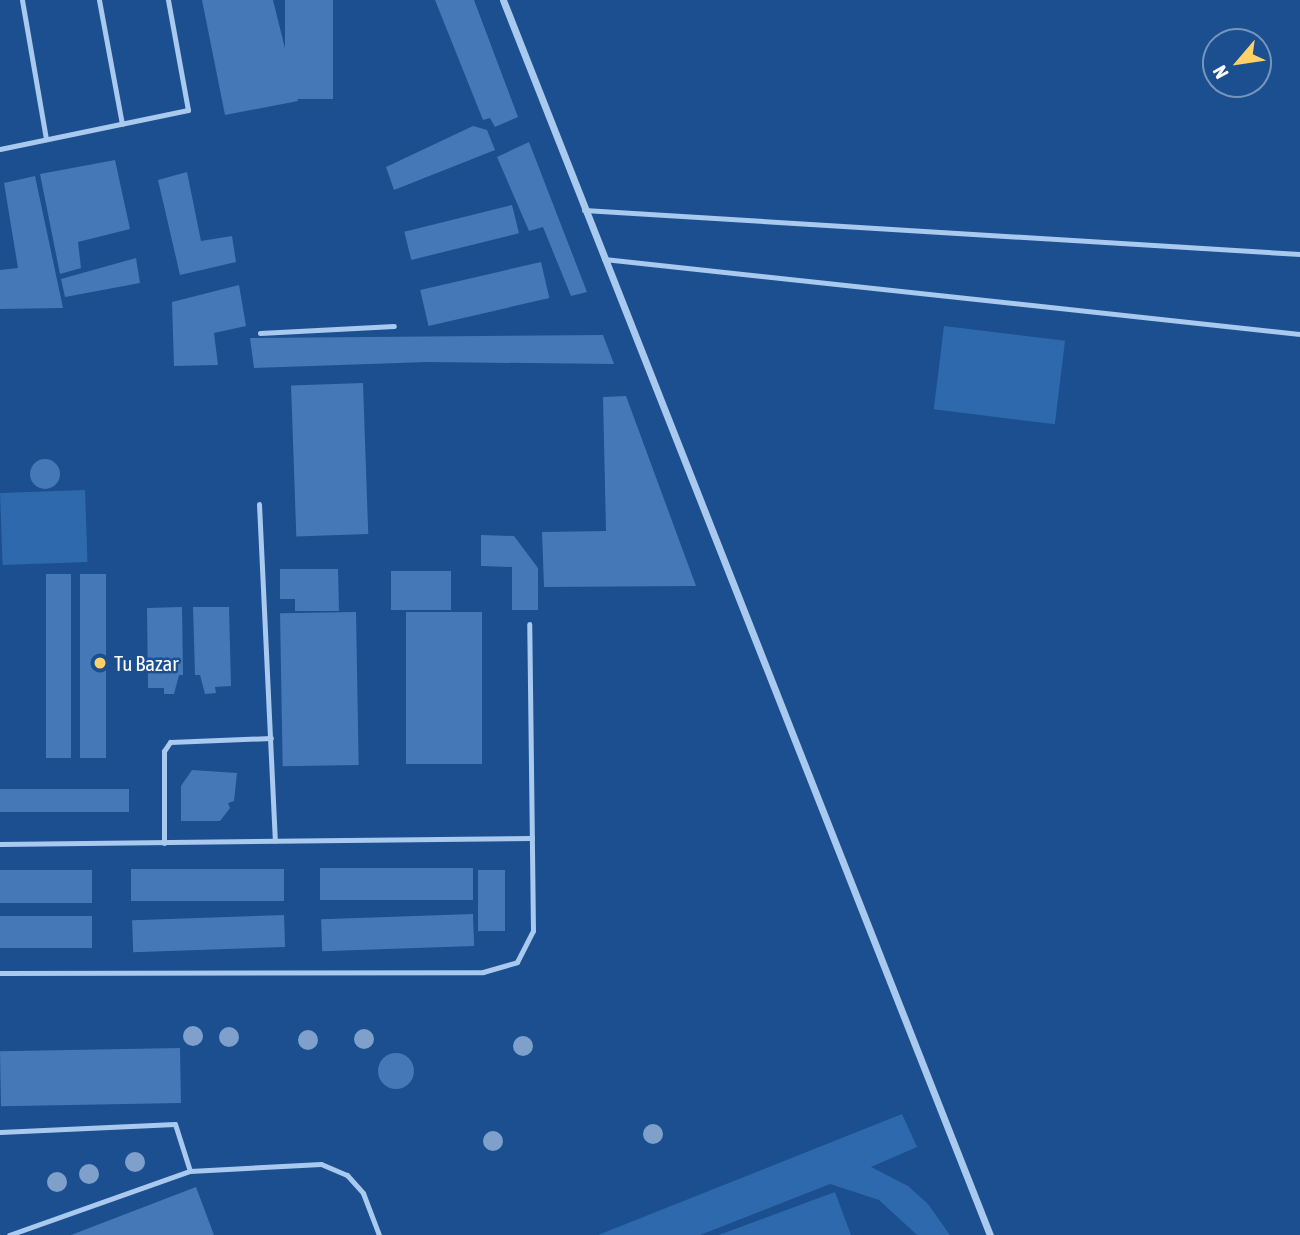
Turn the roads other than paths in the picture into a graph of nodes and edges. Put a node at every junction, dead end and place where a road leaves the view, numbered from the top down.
1 (22, 0) edge
2 (99, 0) edge
3 (168, 0) edge
4 (503, 0) edge
5 (122, 124) junction
6 (46, 139) junction
7 (0, 149) edge
8 (584, 209) junction
9 (1300, 254) edge
10 (604, 259) junction
11 (394, 326) dead end
12 (260, 333) dead end
13 (1300, 334) edge
14 (259, 504) dead end
15 (529, 624) dead end
16 (271, 738) junction
17 (532, 838) junction
18 (275, 841) junction
19 (164, 842) junction
20 (0, 844) edge
21 (0, 973) edge
22 (0, 1132) edge
23 (190, 1171) junction
24 (9, 1235) edge
25 (379, 1235) edge
26 (990, 1235) edge

1 - 6 lane
2 - 5 lane
3 - 5 lane
4 - 8 street
5 - 6 lane
6 - 7 lane
8 - 9 lane
8 - 10 street
10 - 13 lane
10 - 26 street
11 - 12 lane
14 - 16 lane
15 - 17 lane
16 - 18 lane
16 - 19 lane
17 - 18 lane
17 - 21 lane
18 - 19 lane
19 - 20 lane
22 - 23 lane
23 - 24 lane
23 - 25 lane

